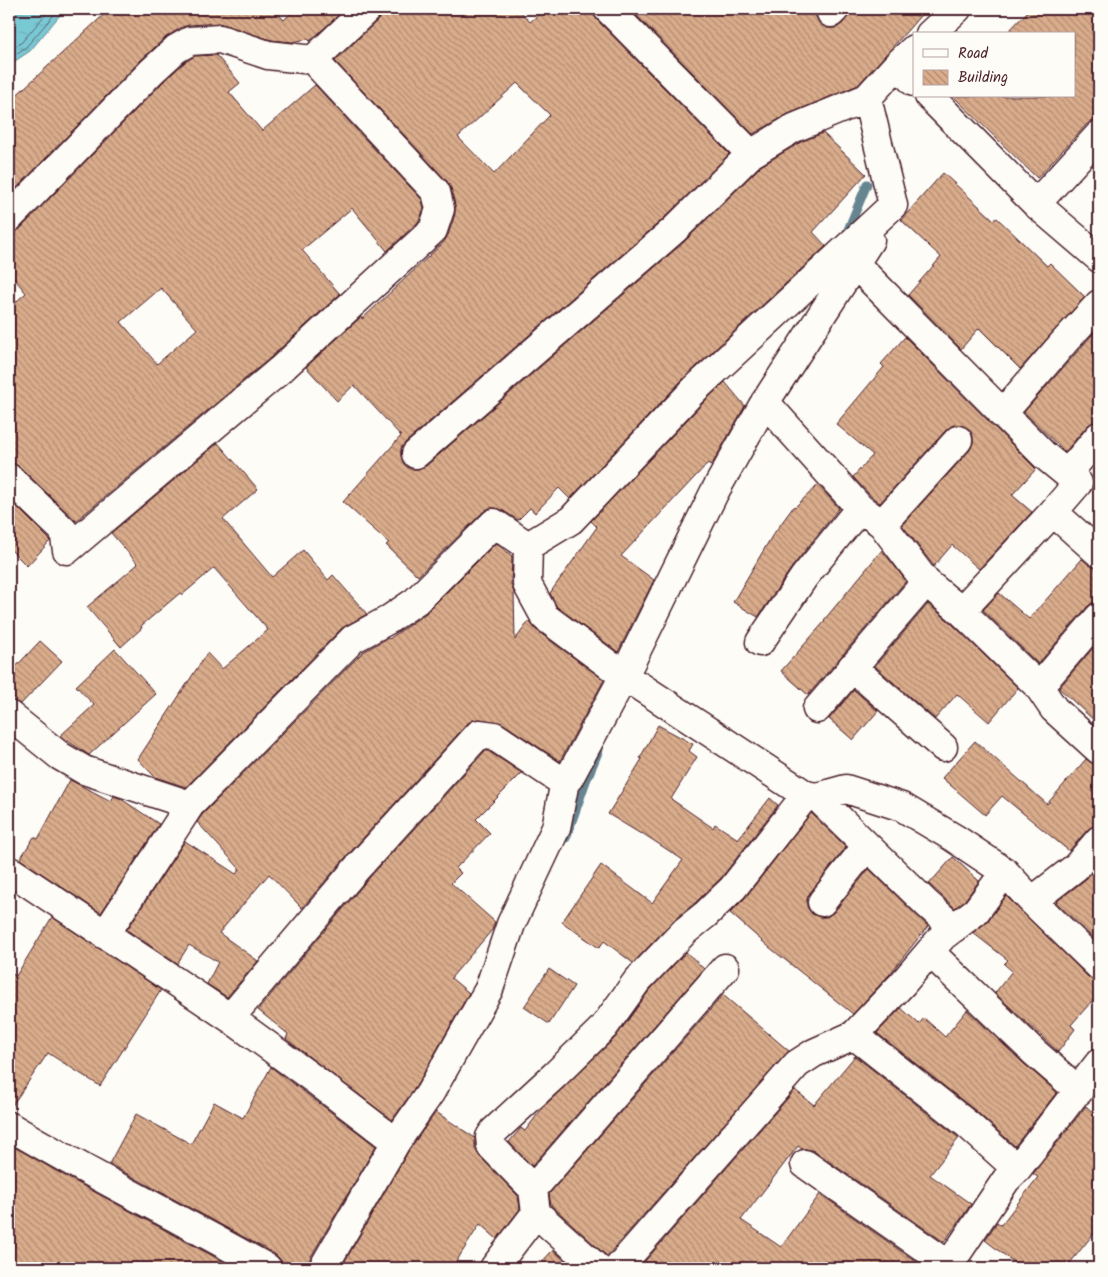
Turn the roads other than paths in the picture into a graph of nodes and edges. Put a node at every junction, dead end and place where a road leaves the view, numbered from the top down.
1 (367, 9) edge
2 (608, 9) edge
3 (957, 9) edge
4 (932, 32) edge
5 (313, 60) junction
6 (909, 65) edge
7 (867, 98) junction
8 (930, 98) edge
9 (1099, 135) edge
10 (750, 154) junction
11 (1036, 204) junction
12 (893, 205) junction
13 (9, 218) edge
14 (1099, 258) edge
15 (863, 272) dead end
16 (1099, 304) edge
17 (765, 402) junction
18 (1002, 414) junction
19 (1099, 436) edge
20 (958, 440) dead end
21 (416, 454) dead end
22 (1067, 474) junction
23 (9, 478) edge
24 (860, 508) junction
25 (1053, 512) junction
26 (882, 524) junction
27 (528, 546) junction
28 (1099, 553) edge
29 (926, 582) junction
30 (961, 611) junction
31 (1099, 617) edge
32 (760, 642) dead end
33 (852, 667) junction
34 (624, 676) junction
35 (1038, 687) junction
36 (817, 709) dead end
37 (9, 715) edge
38 (943, 748) dead end
39 (1099, 750) edge
40 (565, 781) junction
41 (812, 796) junction
42 (190, 805) junction
43 (1099, 840) edge
44 (867, 846) junction
45 (9, 872) edge
46 (1005, 872) junction
47 (1032, 901) junction
48 (822, 902) dead end
49 (954, 928) junction
50 (104, 935) junction
51 (930, 952) junction
52 (1099, 966) edge
53 (725, 968) dead end
54 (230, 1018) junction
55 (854, 1035) junction
56 (1099, 1063) edge
57 (1079, 1091) junction
58 (9, 1126) edge
59 (396, 1142) junction
60 (805, 1164) dead end
61 (1017, 1169) junction
62 (535, 1201) junction
63 (948, 1267) edge
64 (267, 1268) edge
65 (323, 1268) edge
66 (494, 1268) edge
67 (597, 1268) edge
68 (618, 1268) edge

1 - 5 street
2 - 10 street
3 - 4 street
5 - 13 street
5 - 23 street
6 - 7 street
7 - 10 street
7 - 12 street
8 - 11 street
9 - 11 street
10 - 21 street
11 - 14 street
12 - 17 street
12 - 27 street
15 - 18 street
16 - 18 street
17 - 24 street
17 - 34 street
18 - 22 street
19 - 22 street
20 - 26 street
22 - 25 street
24 - 26 street
24 - 32 street
25 - 28 street
25 - 30 street
26 - 29 street
27 - 34 street
27 - 42 street
29 - 30 street
29 - 33 street
30 - 35 street
31 - 35 street
33 - 36 street
33 - 38 street
34 - 40 street
34 - 41 street
35 - 39 street
37 - 42 street
40 - 54 street
40 - 59 street
41 - 44 street
41 - 46 street
41 - 62 street
42 - 50 street
43 - 47 street
44 - 48 street
44 - 49 street
45 - 50 street
46 - 47 street
46 - 49 street
47 - 52 street
49 - 51 street
50 - 54 street
51 - 55 street
51 - 57 street
53 - 62 street
54 - 59 street
55 - 61 street
55 - 68 street
56 - 57 street
57 - 61 street
58 - 64 street
59 - 65 street
60 - 63 street
61 - 63 street
62 - 66 street
62 - 67 street

